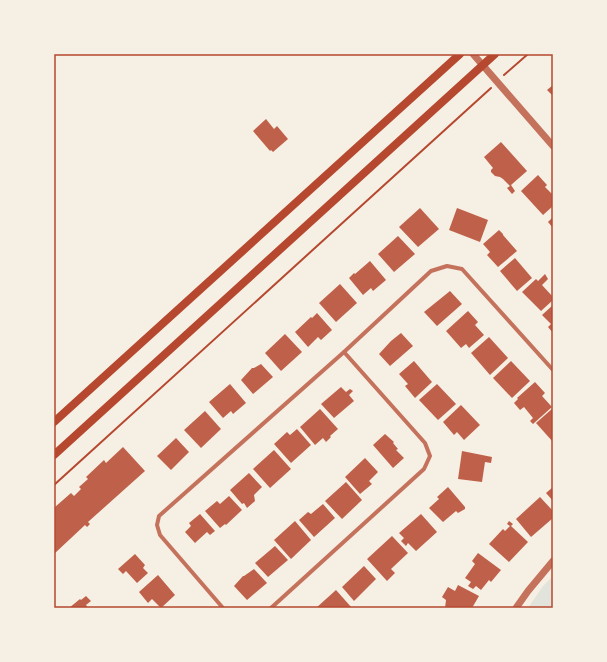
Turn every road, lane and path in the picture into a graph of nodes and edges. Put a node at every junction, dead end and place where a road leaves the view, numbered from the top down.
1 (460, 54) edge
2 (473, 54) edge
3 (495, 54) edge
4 (528, 54) edge
5 (483, 65) junction
6 (498, 82) junction
7 (553, 146) edge
8 (344, 352) junction
9 (553, 370) edge
10 (54, 422) edge
11 (54, 455) edge
12 (54, 485) edge
13 (553, 561) edge
14 (223, 608) edge
15 (271, 608) edge
16 (516, 608) edge

1 - 10 main road
2 - 5 street
3 - 5 main road
4 - 6 path
5 - 6 street
5 - 11 main road
6 - 7 street
6 - 12 path
8 - 9 street
8 - 14 street
8 - 15 street
13 - 16 street

